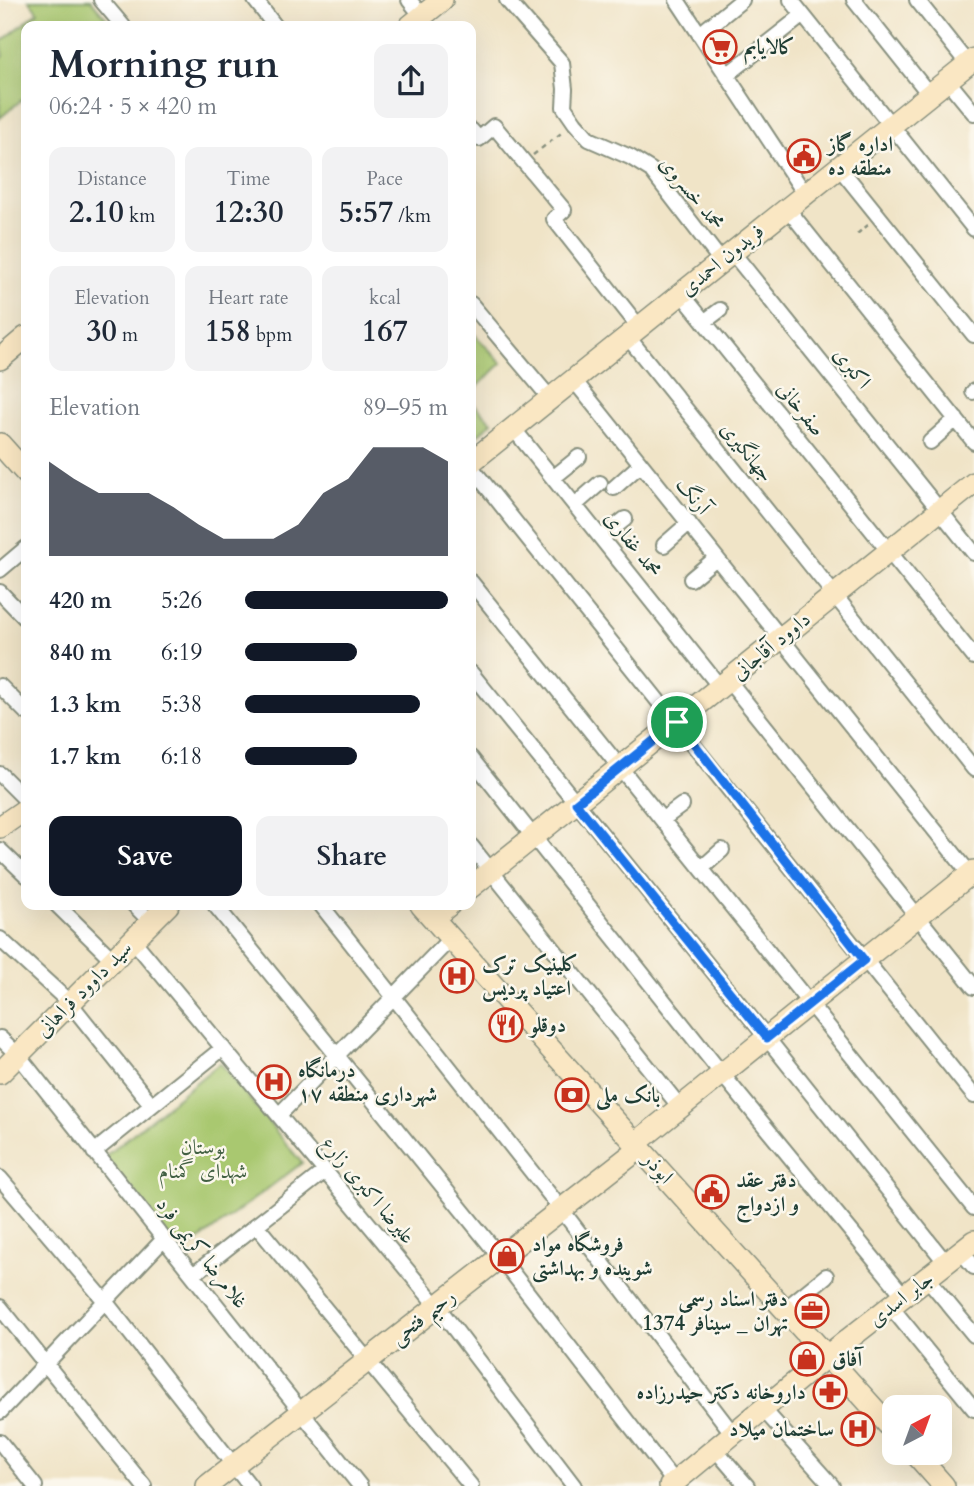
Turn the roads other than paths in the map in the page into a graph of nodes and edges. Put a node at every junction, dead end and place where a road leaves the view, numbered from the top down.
1 (101, 0) edge
2 (255, 0) edge
3 (442, 0) edge
4 (507, 0) edge
5 (677, 0) edge
6 (742, 0) edge
7 (791, 0) edge
8 (854, 0) edge
9 (917, 0) edge
10 (414, 14) edge
11 (803, 15) junction
12 (119, 21) edge
13 (271, 21) edge
14 (700, 33) junction
15 (972, 59) edge
16 (727, 75) junction
17 (947, 80) junction
18 (929, 94) junction
19 (974, 113) edge
20 (891, 125) junction
21 (476, 136) edge
22 (839, 167) junction
23 (805, 194) junction
24 (787, 208) junction
25 (974, 229) edge
26 (727, 256) junction
27 (681, 293) junction
28 (476, 310) edge
29 (720, 310) dead end
30 (704, 322) junction
31 (633, 331) junction
32 (974, 335) edge
33 (21, 341) edge
34 (0, 359) edge
35 (573, 379) junction
36 (550, 398) junction
37 (956, 419) junction
38 (513, 428) junction
39 (930, 442) dead end
40 (974, 442) edge
41 (0, 444) edge
42 (476, 457) edge
43 (579, 457) dead end
44 (641, 464) junction
45 (21, 467) edge
46 (476, 473) edge
47 (553, 478) junction
48 (974, 483) edge
49 (575, 505) junction
50 (940, 510) junction
51 (625, 519) dead end
52 (689, 523) junction
53 (601, 538) junction
54 (664, 545) dead end
55 (889, 551) junction
56 (21, 552) edge
57 (974, 553) edge
58 (716, 558) junction
59 (0, 570) edge
60 (691, 579) dead end
61 (476, 588) edge
62 (0, 592) edge
63 (835, 595) junction
64 (21, 614) edge
65 (781, 638) junction
66 (974, 657) edge
67 (476, 679) edge
68 (724, 684) junction
69 (0, 687) edge
70 (21, 707) edge
71 (677, 722) junction
72 (476, 764) edge
73 (621, 766) junction
74 (974, 769) edge
75 (0, 774) edge
76 (21, 795) edge
77 (576, 803) junction
78 (682, 805) dead end
79 (21, 812) edge
80 (663, 819) junction
81 (0, 827) edge
82 (533, 837) junction
83 (0, 850) edge
84 (722, 850) dead end
85 (476, 852) edge
86 (702, 867) junction
87 (21, 870) edge
88 (491, 871) junction
89 (973, 875) edge
90 (476, 883) edge
91 (62, 910) edge
92 (139, 910) edge
93 (163, 910) edge
94 (219, 910) edge
95 (325, 910) edge
96 (435, 910) edge
97 (916, 918) junction
98 (151, 922) junction
99 (451, 938) junction
100 (0, 939) edge
101 (133, 940) junction
102 (113, 960) junction
103 (864, 960) junction
104 (974, 987) edge
105 (395, 996) junction
106 (70, 1003) junction
107 (811, 1003) junction
108 (0, 1038) edge
109 (767, 1038) junction
110 (223, 1048) junction
111 (338, 1054) junction
112 (18, 1055) junction
113 (0, 1073) edge
114 (722, 1074) junction
115 (974, 1096) edge
116 (151, 1104) junction
117 (680, 1107) junction
118 (279, 1115) junction
119 (638, 1146) junction
120 (94, 1152) junction
121 (325, 1171) junction
122 (0, 1178) edge
123 (974, 1208) edge
124 (561, 1209) junction
125 (256, 1225) junction
126 (164, 1239) junction
127 (964, 1256) edge
128 (500, 1257) junction
129 (192, 1275) junction
130 (825, 1276) dead end
131 (927, 1278) junction
132 (105, 1301) junction
133 (897, 1301) junction
134 (437, 1306) junction
135 (0, 1307) edge
136 (785, 1309) junction
137 (974, 1335) edge
138 (827, 1356) junction
139 (366, 1361) junction
140 (46, 1363) junction
141 (763, 1409) junction
142 (974, 1409) edge
143 (0, 1412) edge
144 (301, 1412) junction
145 (882, 1418) edge
146 (733, 1434) junction
147 (0, 1442) edge
148 (715, 1449) junction
149 (234, 1465) junction
150 (925, 1465) edge
151 (672, 1484) edge
152 (35, 1486) edge
153 (144, 1486) edge
154 (207, 1486) edge
155 (250, 1486) edge
156 (360, 1486) edge
157 (471, 1486) edge
158 (574, 1486) edge
159 (747, 1486) edge
160 (832, 1486) edge
161 (944, 1486) edge

1 - 12 street
2 - 13 street
3 - 10 street
4 - 26 street, محمد خسروی
5 - 14 street
6 - 14 street
7 - 11 street
8 - 18 street
9 - 15 street
11 - 16 street
11 - 20 street
14 - 16 street
15 - 17 street, فریدون احمدی
16 - 23 street
17 - 18 street, فریدون احمدی
17 - 19 street
18 - 20 street, فریدون احمدی
20 - 22 street, فریدون احمدی
20 - 25 street
21 - 31 street, جهانگیری
22 - 23 street, فریدون احمدی
22 - 32 street
23 - 24 street, فریدون احمدی
24 - 26 street, فریدون احمدی
24 - 37 street
26 - 27 street, فریدون احمدی
26 - 50 street, اکبری
27 - 30 street, صفرخانی
27 - 31 street, فریدون احمدی
28 - 36 street
29 - 30 street
30 - 55 street, صفرخانی
31 - 35 street, فریدون احمدی
31 - 63 street, جهانگیری
33 - 34 street
35 - 36 street, فریدون احمدی
35 - 44 street, آرنگ
36 - 38 street, فریدون احمدی
37 - 39 street
37 - 40 street
38 - 42 street, فریدون احمدی
38 - 47 street, محمد غفاری
41 - 45 street
43 - 47 street
44 - 49 street
44 - 52 street, آرنگ
46 - 71 street
47 - 49 street, محمد غفاری
48 - 50 street, داوود آقاجانی
49 - 53 street, محمد غفاری
50 - 55 street, داوود آقاجانی
50 - 57 street, اکبری
51 - 53 street
52 - 54 street
52 - 58 street, آرنگ
53 - 68 street, محمد غفاری
55 - 63 street, داوود آقاجانی
55 - 66 street, صفرخانی
56 - 59 street
58 - 60 street
58 - 65 street, آرنگ
61 - 73 street
62 - 64 street
63 - 65 street, داوود آقاجانی
63 - 74 street, جهانگیری
65 - 68 street, داوود آقاجانی
65 - 89 street, آرنگ
67 - 77 street
68 - 71 street, داوود آقاجانی
68 - 97 street, محمد غفاری
69 - 70 street
71 - 73 street, داوود آقاجانی
71 - 103 street
72 - 82 street
73 - 77 street, داوود آقاجانی
73 - 80 street
75 - 76 street
77 - 82 street, داوود آقاجانی
77 - 109 street
78 - 80 street
79 - 81 street
80 - 86 street
82 - 88 street, داوود آقاجانی
82 - 114 street
83 - 87 street
84 - 86 street
85 - 88 street
86 - 107 street
88 - 90 street, داوود آقاجانی
88 - 117 street
89 - 97 street, رحیم فتحی
91 - 102 street
92 - 98 street
93 - 98 street, سید داوود فراهانی
94 - 111 street
95 - 105 street
96 - 99 street, ابوذر
97 - 103 street, رحیم فتحی
97 - 104 street, محمد غفاری
98 - 101 street, سید داوود فراهانی
99 - 105 street
99 - 119 street, ابوذر
100 - 106 street
101 - 102 street, سید داوود فراهانی
101 - 110 street, علیرضا اکبری زارع
102 - 106 street, سید داوود فراهانی
103 - 107 street, رحیم فتحی
103 - 115 street
105 - 111 street
105 - 124 street
106 - 112 street, سید داوود فراهانی
106 - 116 street
107 - 109 street, رحیم فتحی
107 - 123 street
108 - 112 street, غلامرضا کریمی فرد
109 - 114 street, رحیم فتحی
109 - 127 street
110 - 116 street
110 - 118 street, علیرضا اکبری زارع
111 - 118 street
111 - 128 street
112 - 113 street, سید داوود فراهانی
112 - 120 street, غلامرضا کریمی فرد
114 - 117 street, رحیم فتحی
114 - 133 street
116 - 120 street
117 - 119 street, رحیم فتحی
118 - 121 street, علیرضا اکبری زارع
119 - 124 street, رحیم فتحی
119 - 136 street, ابوذر
120 - 126 street, غلامرضا کریمی فرد
121 - 125 street
121 - 134 street, علیرضا اکبری زارع
122 - 132 street
124 - 128 street, رحیم فتحی
124 - 146 street
125 - 129 street
125 - 139 street
126 - 129 street, غلامرضا کریمی فرد
126 - 132 street
127 - 131 street, جابر اسدی
128 - 134 street, رحیم فتحی
128 - 151 street
129 - 144 street, غلامرضا کریمی فرد
130 - 136 street
131 - 133 street, جابر اسدی
131 - 137 street
132 - 140 street
132 - 149 street
133 - 138 street, جابر اسدی
133 - 142 street
134 - 139 street, رحیم فتحی
134 - 158 street, علیرضا اکبری زارع
135 - 140 street
136 - 138 street, ابوذر
138 - 141 street, جابر اسدی
138 - 145 street, ابوذر
139 - 144 street, رحیم فتحی
139 - 157 street
140 - 143 street
140 - 153 street
141 - 146 street, جابر اسدی
141 - 160 street
144 - 149 street, رحیم فتحی
144 - 156 street, غلامرضا کریمی فرد
146 - 148 street, جابر اسدی
147 - 152 street
148 - 151 street, جابر اسدی
148 - 159 street
149 - 154 street, رحیم فتحی
149 - 155 street
150 - 161 street

